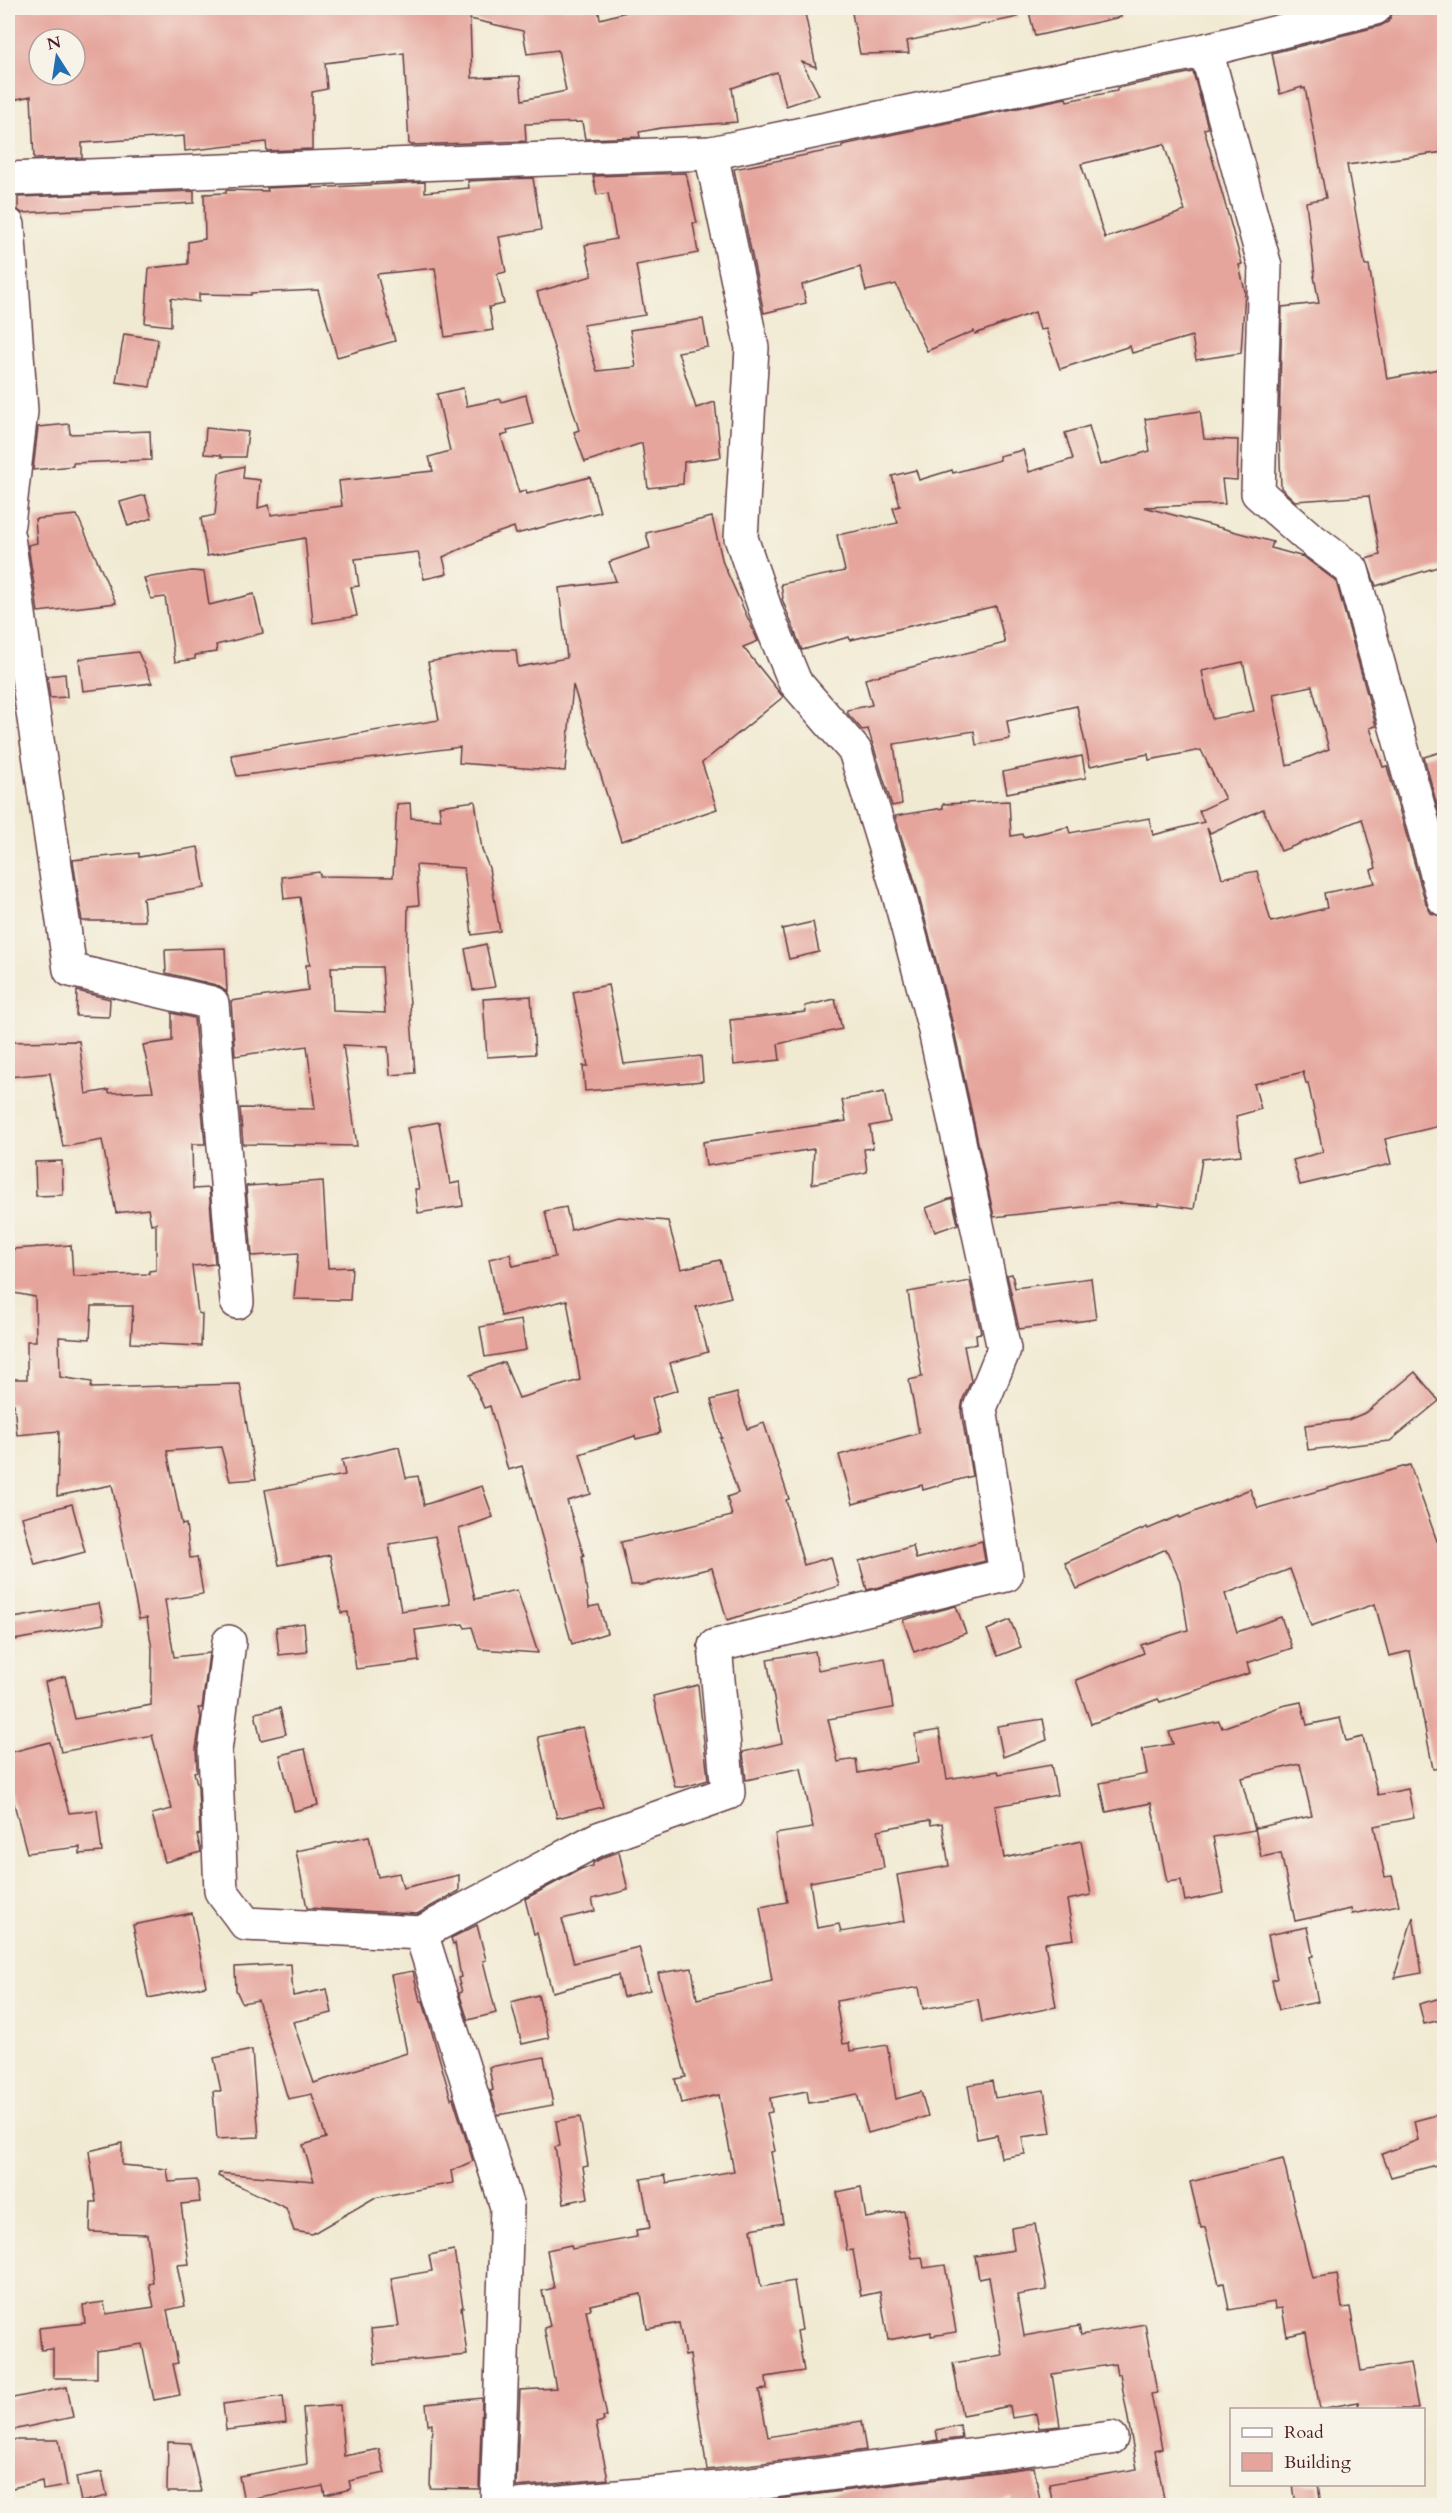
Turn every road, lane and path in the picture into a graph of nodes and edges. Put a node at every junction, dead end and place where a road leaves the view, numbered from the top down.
1 (1375, 8) edge
2 (1206, 50) junction
3 (711, 153) junction
4 (8, 179) edge
5 (8, 225) edge
6 (8, 524) edge
7 (8, 537) edge
8 (1444, 898) edge
9 (237, 1302) dead end
10 (229, 1642) dead end
11 (421, 1933) junction
12 (1111, 2438) dead end
13 (497, 2505) edge
14 (517, 2505) edge

1 - 2 street
2 - 3 street
2 - 8 street
3 - 4 street
3 - 11 street
5 - 6 street
7 - 9 street
10 - 11 street
11 - 13 street
12 - 14 street

